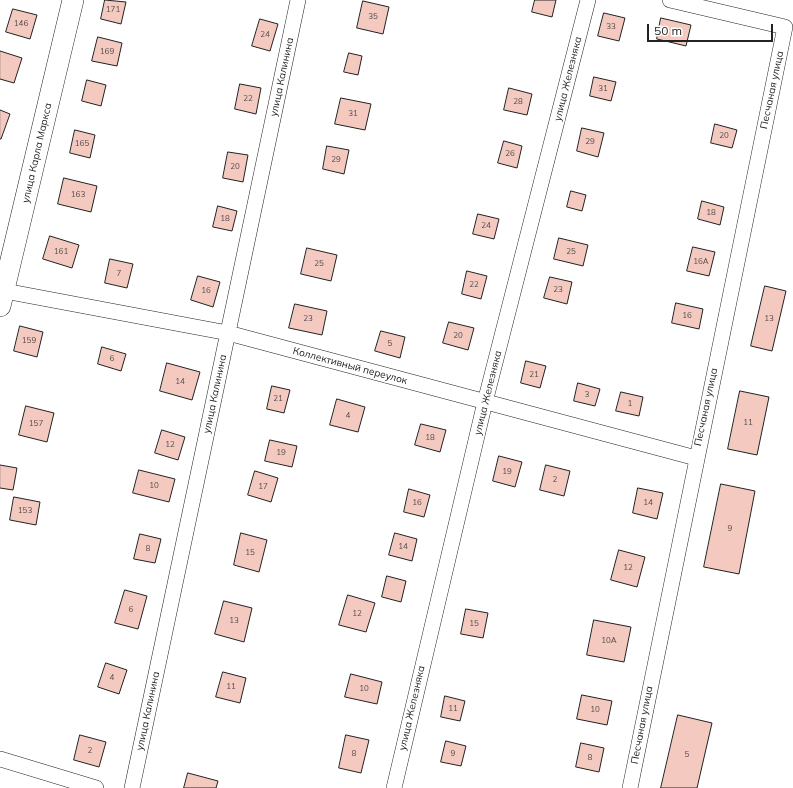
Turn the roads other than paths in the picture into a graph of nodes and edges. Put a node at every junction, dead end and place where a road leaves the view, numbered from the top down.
1 (73, 0) edge
2 (298, 0) edge
3 (588, 0) edge
4 (670, 0) edge
5 (1, 296) edge
6 (228, 333) junction
7 (485, 402) junction
8 (696, 458) junction
9 (0, 759) edge
10 (96, 788) edge
11 (132, 788) edge
12 (394, 788) edge
13 (630, 788) edge

1 - 5 main road, улица Карла Маркса
2 - 6 street, улица Калинина
3 - 7 street, улица Железняка
4 - 8 street, Песчаная улица
5 - 6 street, Коллективный переулок
6 - 7 street, Коллективный переулок
6 - 11 street, улица Калинина
7 - 8 street, Коллективный переулок
7 - 12 street, улица Железняка
8 - 13 street, Песчаная улица
9 - 10 street

